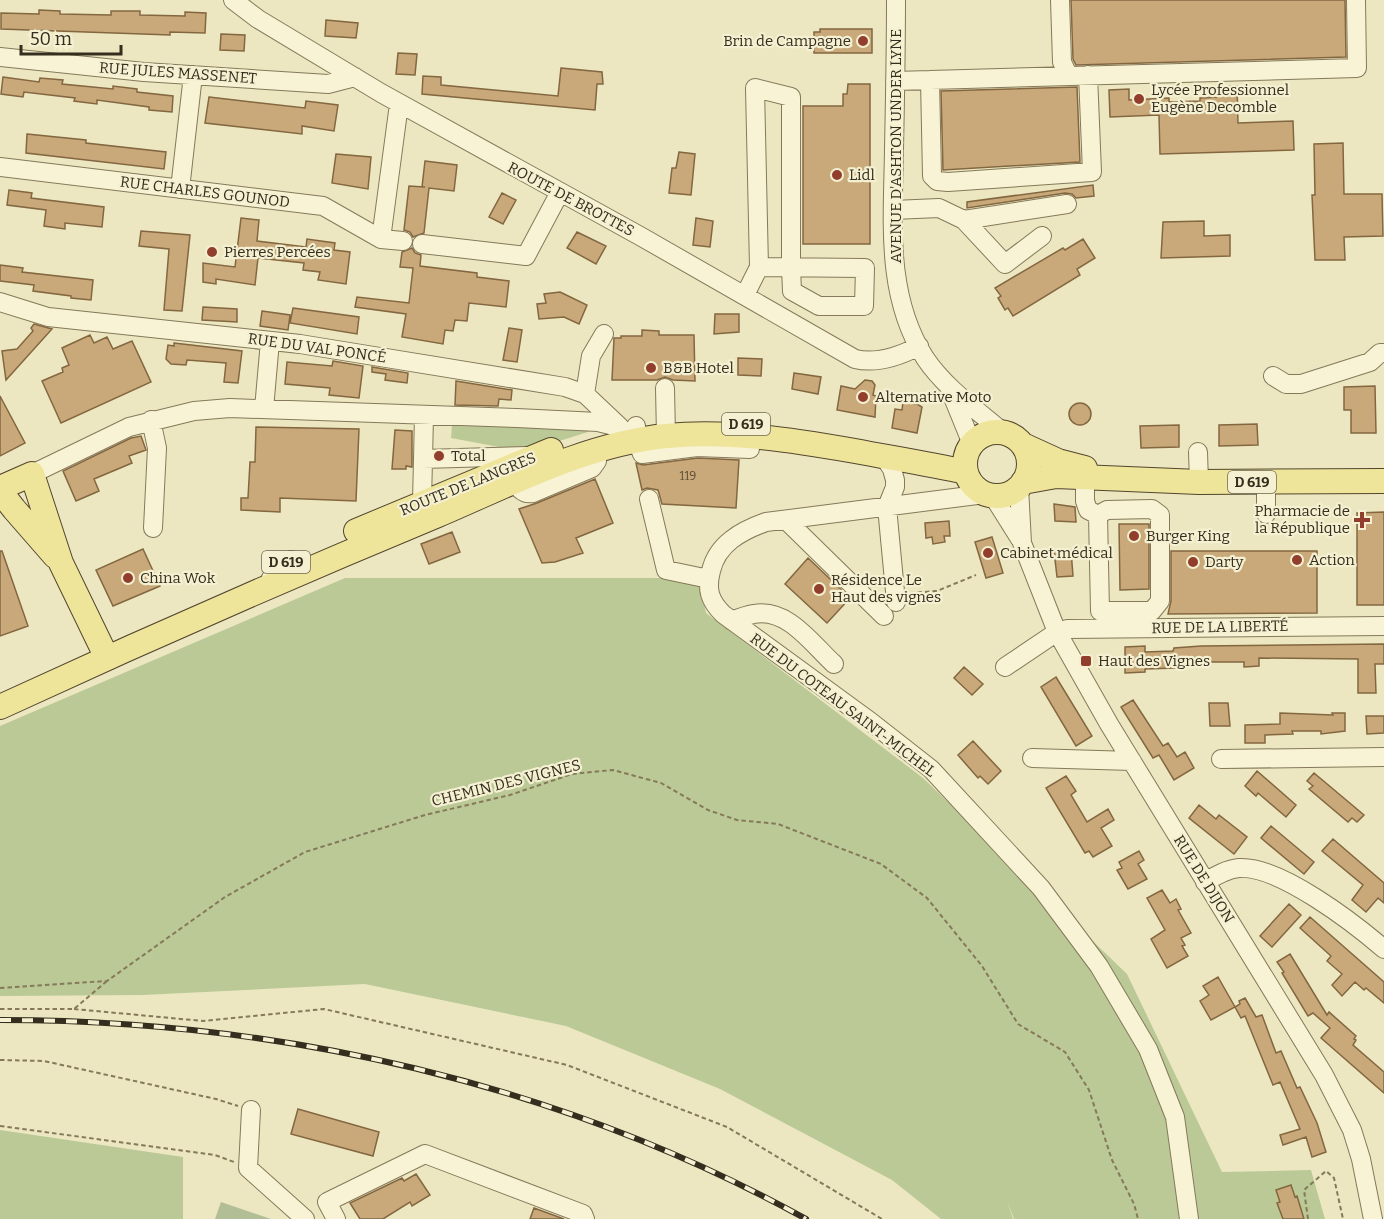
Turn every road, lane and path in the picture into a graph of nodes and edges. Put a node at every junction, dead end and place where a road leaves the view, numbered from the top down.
1 (233, 0) edge
2 (896, 0) edge
3 (1060, 0) edge
4 (1356, 0) edge
5 (0, 57) edge
6 (192, 75) junction
7 (1068, 75) junction
8 (1088, 75) junction
9 (355, 77) junction
10 (930, 80) junction
11 (895, 81) junction
12 (399, 104) junction
13 (0, 167) edge
14 (180, 189) junction
15 (560, 192) junction
16 (1068, 204) dead end
17 (893, 210) junction
18 (964, 220) junction
19 (1042, 236) dead end
20 (381, 239) junction
21 (403, 242) dead end
22 (422, 244) dead end
23 (759, 267) junction
24 (745, 295) junction
25 (0, 302) edge
26 (604, 334) dead end
27 (270, 341) junction
28 (919, 346) junction
29 (1384, 353) edge
30 (1274, 376) dead end
31 (948, 385) junction
32 (665, 388) dead end
33 (585, 394) junction
34 (264, 409) junction
35 (424, 416) junction
36 (151, 420) junction
37 (666, 430) junction
38 (631, 431) junction
39 (1013, 439) junction
40 (750, 449) dead end
41 (1198, 452) dead end
42 (589, 454) junction
43 (884, 457) junction
44 (423, 459) junction
45 (540, 462) junction
46 (975, 473) junction
47 (32, 474) junction
48 (511, 475) junction
49 (1085, 477) junction
50 (1120, 478) junction
51 (1384, 481) edge
52 (1199, 482) junction
53 (1266, 482) junction
54 (1021, 484) junction
55 (0, 489) edge
56 (649, 499) dead end
57 (422, 502) junction
58 (887, 507) junction
59 (1266, 514) dead end
60 (1098, 515) junction
61 (786, 520) junction
62 (153, 528) dead end
63 (1022, 543) junction
64 (291, 560) junction
65 (61, 562) junction
66 (976, 575) dead end
67 (709, 579) junction
68 (892, 604) junction
69 (227, 605) junction
70 (732, 621) junction
71 (1384, 626) edge
72 (1057, 632) junction
73 (104, 651) junction
74 (834, 664) dead end
75 (1005, 667) dead end
76 (0, 690) edge
77 (0, 707) edge
78 (1384, 757) edge
79 (1032, 758) dead end
80 (1221, 759) dead end
81 (1132, 761) junction
82 (1205, 882) junction
83 (1384, 949) edge
84 (107, 981) junction
85 (0, 988) edge
86 (0, 1009) edge
87 (74, 1009) junction
88 (0, 1060) edge
89 (251, 1110) joint
90 (0, 1126) edge
91 (248, 1168) junction
92 (306, 1219) edge
93 (336, 1219) edge
94 (585, 1219) edge
95 (882, 1219) edge
96 (1138, 1219) edge
97 (1189, 1219) edge
98 (1308, 1219) edge
99 (1343, 1219) edge
100 (1373, 1219) edge

1 - 9 street, ROUTE DE BROTTES
2 - 11 street, AVENUE D'ASHTON UNDER LYNE
3 - 7 street
4 - 8 street
5 - 6 street, RUE JULES MASSENET
6 - 9 street, RUE JULES MASSENET
6 - 14 street
7 - 8 street
7 - 10 street
8 - 10 street
9 - 12 street, ROUTE DE BROTTES
10 - 11 street
11 - 17 street, AVENUE D'ASHTON UNDER LYNE
12 - 15 street, ROUTE DE BROTTES
12 - 20 street
13 - 14 street, RUE CHARLES GOUNOD
14 - 20 street, RUE CHARLES GOUNOD
15 - 22 street
15 - 24 street, ROUTE DE BROTTES
16 - 18 street
17 - 18 street
17 - 28 street, AVENUE D'ASHTON UNDER LYNE
18 - 19 street
20 - 21 street, RUE CHARLES GOUNOD
23 - 23 street
23 - 24 street
24 - 28 street, ROUTE DE BROTTES
25 - 27 street, RUE DU VAL PONCÉ
26 - 33 street
27 - 33 street, RUE DU VAL PONCÉ
27 - 34 street
28 - 31 street, AVENUE D'ASHTON UNDER LYNE
29 - 30 street
31 - 39 street, AVENUE D'ASHTON UNDER LYNE
31 - 46 street, AVENUE D'ASHTON UNDER LYNE
32 - 37 street
33 - 38 street, RUE DU VAL PONCÉ
34 - 35 street
34 - 36 street
35 - 38 street
35 - 44 street
36 - 47 street
36 - 62 street
37 - 38 main road, ROUTE DE LANGRES / D 619
37 - 43 main road, ROUTE DE LANGRES / D 619
37 - 46 main road, ROUTE DE LANGRES / D 619
38 - 40 street
38 - 42 main road, ROUTE DE LANGRES / D 619
38 - 45 main road, ROUTE DE LANGRES / D 619
39 - 46 main road
39 - 50 main road, D 619
39 - 54 main road
41 - 52 street
42 - 45 main road, D 619
42 - 48 street
43 - 46 main road, ROUTE DE LANGRES / D 619
43 - 58 street
44 - 45 street
44 - 57 street
45 - 48 main road, ROUTE DE LANGRES / D 619
46 - 54 main road
46 - 58 street
46 - 63 street, RUE DE DIJON
47 - 55 main road
47 - 65 main road
48 - 57 main road, ROUTE DE LANGRES / D 619
48 - 69 main road, D 619
49 - 50 main road
49 - 54 main road
49 - 60 street
50 - 52 main road, D 619
51 - 53 main road, D 619
52 - 53 main road, D 619
53 - 59 street
54 - 63 street, RUE DE DIJON
55 - 65 main road
56 - 67 street
57 - 64 main road, ROUTE DE LANGRES / D 619
58 - 61 street
58 - 68 street
60 - 60 street
61 - 67 street
61 - 68 street
63 - 72 street, RUE DE DIJON
64 - 69 street
64 - 73 main road, ROUTE DE LANGRES / D 619
65 - 73 main road
66 - 68 path
67 - 70 street, RUE DU COTEAU SAINT-MICHEL
69 - 73 main road, D 619
70 - 74 street
70 - 97 street, RUE DU COTEAU SAINT-MICHEL
71 - 72 street, RUE DE LA LIBERTÉ
72 - 75 street
72 - 81 street, RUE DE DIJON
73 - 76 main road, ROUTE DE LANGRES / D 619
73 - 77 main road, D 619
78 - 80 street
79 - 81 street
81 - 82 street, RUE DE DIJON
82 - 83 street
82 - 100 street, RUE DE DIJON
84 - 85 path
84 - 87 path, CHEMIN DES VIGNES
84 - 96 path, CHEMIN DES VIGNES
86 - 87 path
87 - 95 path
88 - 89 path
89 - 91 street
90 - 91 path
91 - 92 street
93 - 94 street
98 - 99 path

